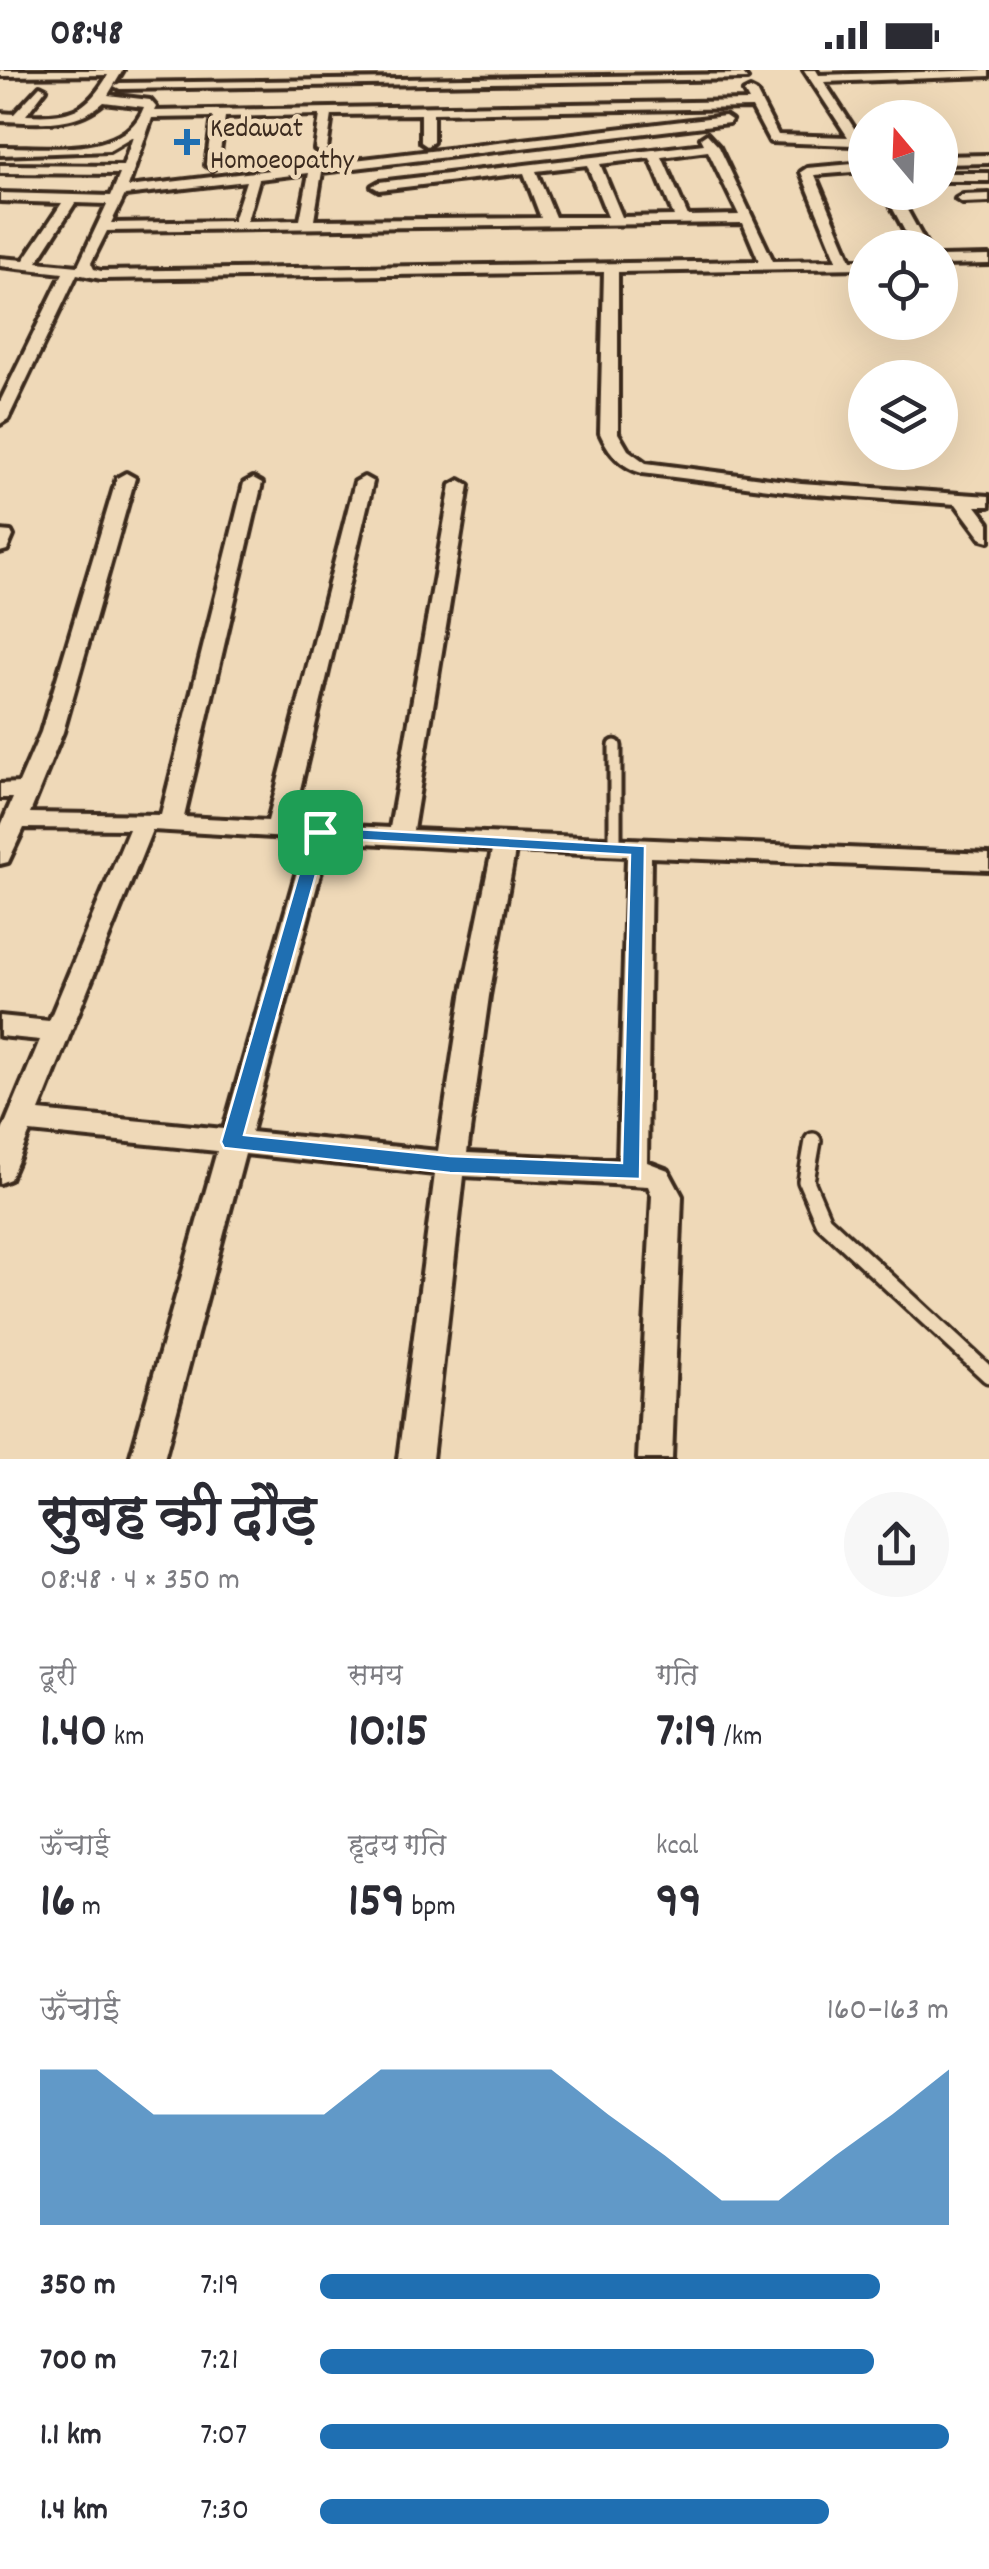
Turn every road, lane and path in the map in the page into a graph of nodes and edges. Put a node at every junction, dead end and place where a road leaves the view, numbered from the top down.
1 (116, 71) edge
2 (989, 72) edge
3 (0, 73) edge
4 (742, 74) edge
5 (503, 75) edge
6 (581, 75) edge
7 (812, 75) edge
8 (422, 76) edge
9 (40, 89) dead end
10 (104, 92) junction
11 (756, 104) junction
12 (427, 111) junction
13 (326, 112) junction
14 (220, 114) junction
15 (0, 117) edge
16 (18, 117) junction
17 (725, 120) dead end
18 (144, 121) junction
19 (700, 126) junction
20 (848, 129) edge
21 (848, 141) edge
22 (428, 142) dead end
23 (713, 147) junction
24 (321, 149) dead end
25 (0, 150) edge
26 (654, 154) junction
27 (989, 158) edge
28 (958, 159) edge
29 (592, 161) junction
30 (383, 163) junction
31 (212, 165) dead end
32 (529, 168) junction
33 (0, 169) edge
34 (848, 169) edge
35 (127, 170) junction
36 (316, 171) junction
37 (989, 176) edge
38 (958, 177) edge
39 (252, 178) junction
40 (379, 186) junction
41 (118, 196) junction
42 (0, 197) edge
43 (72, 198) junction
44 (963, 198) dead end
45 (989, 198) edge
46 (176, 207) junction
47 (748, 219) junction
48 (683, 220) junction
49 (616, 222) junction
50 (550, 223) junction
51 (238, 226) junction
52 (374, 226) junction
53 (306, 227) junction
54 (102, 228) junction
55 (989, 260) edge
56 (958, 261) edge
57 (0, 263) edge
58 (28, 265) junction
59 (846, 265) joint
60 (768, 266) junction
61 (611, 268) junction
62 (80, 271) junction
63 (0, 419) edge
64 (126, 478) dead end
65 (364, 482) dead end
66 (254, 483) dead end
67 (460, 485) dead end
68 (960, 499) junction
69 (989, 500) edge
70 (989, 535) edge
71 (615, 746) dead end
72 (0, 790) edge
73 (26, 790) junction
74 (18, 820) junction
75 (144, 822) junction
76 (171, 823) junction
77 (278, 830) junction
78 (320, 832) junction
79 (400, 837) junction
80 (505, 843) junction
81 (627, 849) junction
82 (0, 856) edge
83 (989, 862) edge
84 (0, 1026) edge
85 (58, 1032) junction
86 (22, 1120) junction
87 (813, 1141) dead end
88 (232, 1142) junction
89 (450, 1164) junction
90 (0, 1171) edge
91 (632, 1172) junction
92 (989, 1375) edge
93 (146, 1459) edge
94 (414, 1459) edge
95 (655, 1459) edge

1 - 3 street
1 - 10 street
2 - 7 street
4 - 6 street
4 - 11 street
5 - 6 street
5 - 8 street
7 - 20 street
8 - 10 street
9 - 16 street
10 - 16 street
10 - 18 street
11 - 12 street
11 - 21 street
12 - 13 street
12 - 22 street
13 - 14 street
13 - 24 street
14 - 18 street
14 - 31 street
15 - 16 street
17 - 19 street
18 - 25 street
18 - 35 street
19 - 23 street
19 - 30 street
23 - 26 street
23 - 47 street
26 - 29 street
26 - 48 street
27 - 28 street
29 - 32 street
29 - 49 street
30 - 36 street
30 - 40 street
32 - 40 street
32 - 50 street
33 - 35 street
34 - 59 street
35 - 41 street
36 - 39 street
36 - 53 street
37 - 38 street
39 - 46 street
39 - 51 street
40 - 52 street
41 - 43 street
41 - 46 street
41 - 54 street
42 - 43 street
43 - 58 street
44 - 45 street
46 - 51 street
46 - 54 street
47 - 48 street
47 - 60 street
48 - 49 street
49 - 50 street
50 - 52 street
51 - 53 street
52 - 53 street
54 - 62 street
55 - 56 street
57 - 58 street
58 - 62 street
59 - 60 street
60 - 61 street
61 - 62 street
61 - 68 street
62 - 63 street
64 - 73 street
65 - 77 street
66 - 76 street
67 - 79 street
68 - 69 street
68 - 70 street
71 - 81 lane
72 - 73 street
73 - 74 street
74 - 75 street
74 - 82 street
75 - 76 street
75 - 85 street
76 - 77 street
77 - 78 street
78 - 79 street
78 - 88 street
79 - 80 street
80 - 81 street
80 - 89 street
81 - 83 street
81 - 91 street
84 - 85 street
85 - 86 street
86 - 88 street
86 - 90 street
87 - 92 lane
88 - 89 street
88 - 93 street
89 - 91 street
89 - 94 street
91 - 95 street

